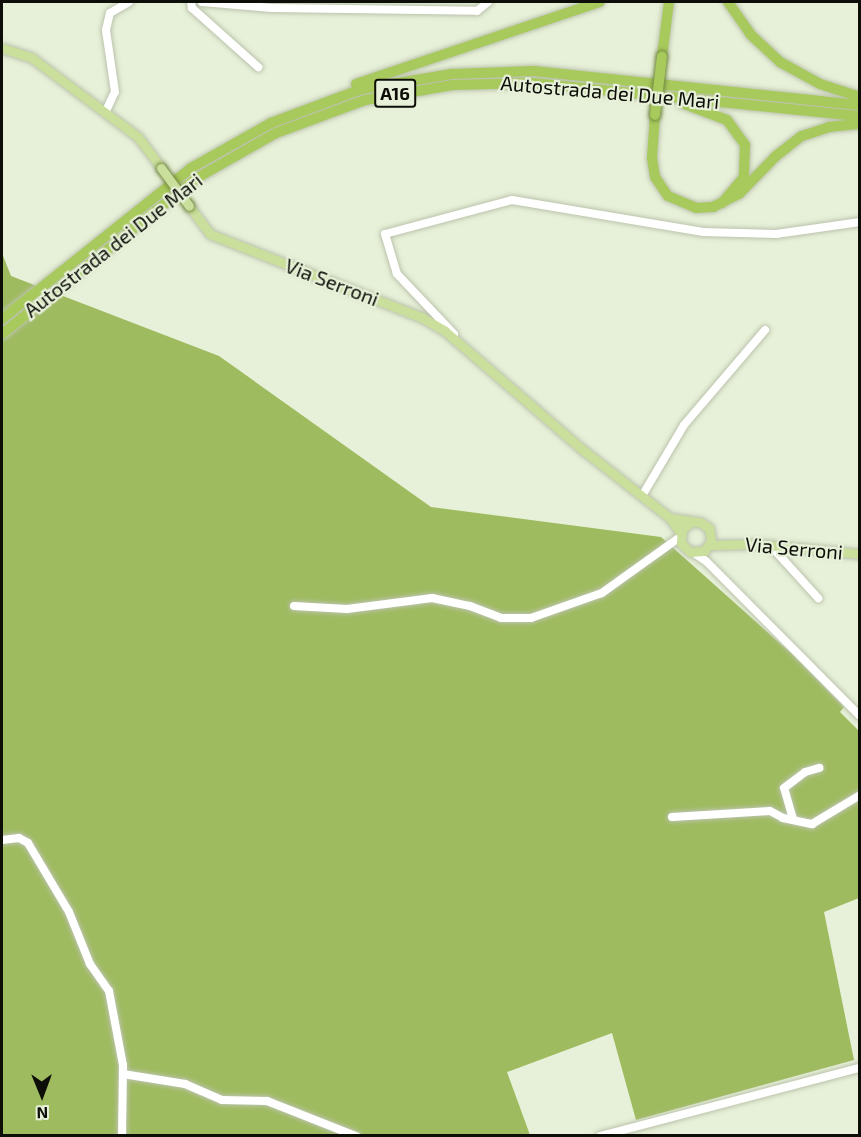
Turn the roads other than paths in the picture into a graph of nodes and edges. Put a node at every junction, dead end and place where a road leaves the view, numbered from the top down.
1 (129, 2) edge
2 (191, 2) edge
3 (202, 2) edge
4 (488, 2) edge
5 (600, 2) edge
6 (669, 2) edge
7 (728, 2) edge
8 (2, 48) edge
9 (258, 67) dead end
10 (477, 83) junction
11 (860, 97) edge
12 (860, 105) edge
13 (105, 113) junction
14 (860, 116) edge
15 (860, 124) edge
16 (160, 190) junction
17 (722, 203) junction
18 (860, 222) edge
19 (2, 319) edge
20 (445, 328) junction
21 (765, 330) dead end
22 (2, 334) edge
23 (642, 496) junction
24 (670, 518) junction
25 (690, 523) junction
26 (711, 533) junction
27 (681, 539) junction
28 (729, 542) junction
29 (770, 545) junction
30 (709, 547) junction
31 (694, 553) junction
32 (860, 554) edge
33 (706, 561) junction
34 (818, 598) dead end
35 (294, 606) dead end
36 (860, 716) edge
37 (819, 768) dead end
38 (860, 795) edge
39 (672, 817) dead end
40 (793, 819) junction
41 (2, 840) edge
42 (860, 1068) edge
43 (123, 1074) junction
44 (122, 1136) edge
45 (356, 1136) edge
46 (600, 1136) edge

1 - 13 street
2 - 9 street
3 - 4 street
5 - 16 highway
6 - 17 highway, bridge
7 - 11 highway
8 - 13 main road, Via Serroni
10 - 14 highway, Autostrada dei Due Mari / A16
10 - 17 highway
10 - 22 highway, Autostrada dei Due Mari / A16
12 - 16 highway, Autostrada dei Due Mari / A16
13 - 20 main road, Via Serroni, bridge
15 - 17 highway
16 - 19 highway, Autostrada dei Due Mari / A16
18 - 20 street
20 - 23 main road, Via Serroni
21 - 23 street
23 - 24 main road, Via Serroni
24 - 25 main road, Via Serroni
24 - 27 main road, Via Serroni
25 - 26 main road, Via Serroni
25 - 27 main road
26 - 28 main road, Via Serroni
26 - 30 main road
27 - 31 main road, Via Serroni
27 - 35 street
28 - 29 main road, Via Serroni
28 - 30 main road, Via Serroni
29 - 32 main road, Via Serroni
29 - 34 street
30 - 31 main road, Via Serroni
30 - 33 street
31 - 33 street
33 - 36 street
37 - 40 street
38 - 40 street
39 - 40 street
41 - 43 street
42 - 46 street
43 - 44 street
43 - 45 street

